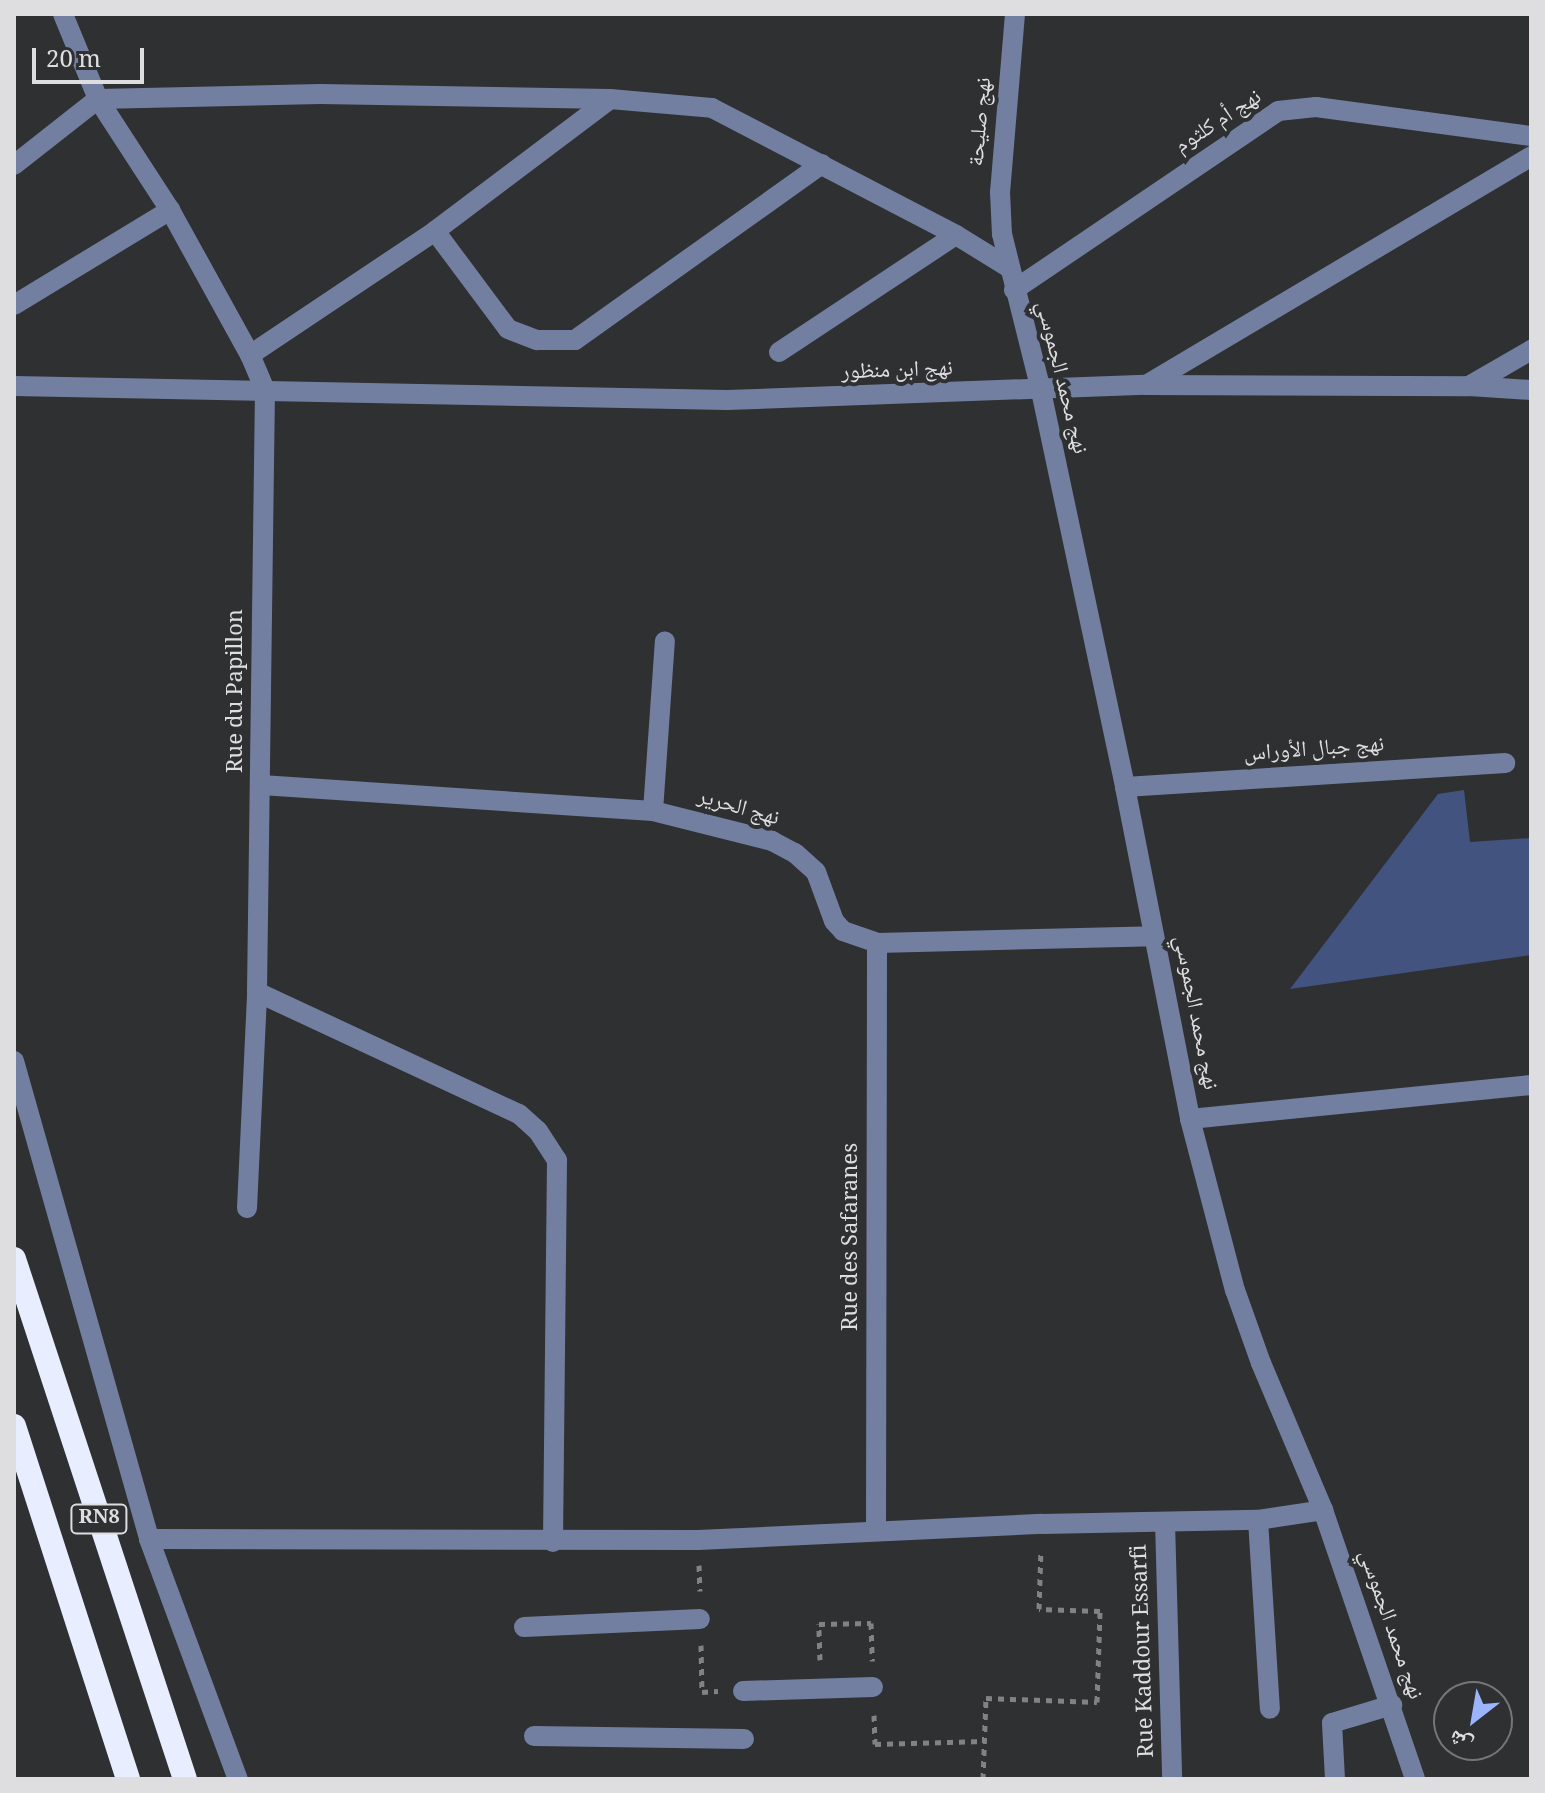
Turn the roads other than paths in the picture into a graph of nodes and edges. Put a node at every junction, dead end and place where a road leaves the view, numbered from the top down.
1 (63, 14) edge
2 (1015, 14) edge
3 (98, 99) junction
4 (610, 99) junction
5 (1531, 136) edge
6 (1531, 156) edge
7 (822, 164) junction
8 (14, 165) edge
9 (170, 210) junction
10 (435, 231) junction
11 (1002, 234) joint
12 (956, 235) junction
13 (1008, 267) junction
14 (1014, 290) junction
15 (14, 305) edge
16 (1531, 350) edge
17 (779, 352) dead end
18 (250, 355) junction
19 (1145, 385) junction
20 (14, 386) edge
21 (1469, 386) junction
22 (265, 390) junction
23 (1531, 390) edge
24 (1041, 391) junction
25 (665, 641) dead end
26 (1505, 763) dead end
27 (261, 785) junction
28 (1125, 787) junction
29 (653, 811) junction
30 (1154, 936) junction
31 (877, 943) junction
32 (257, 992) junction
33 (14, 1061) edge
34 (1531, 1085) edge
35 (1190, 1119) junction
36 (247, 1208) dead end
37 (14, 1259) edge
38 (14, 1426) edge
39 (1323, 1510) junction
40 (1258, 1520) junction
41 (1165, 1522) junction
42 (876, 1531) junction
43 (149, 1539) junction
44 (553, 1542) junction
45 (700, 1619) road end
46 (524, 1627) dead end
47 (873, 1687) dead end
48 (743, 1691) road end
49 (1392, 1705) junction
50 (1270, 1709) dead end
51 (534, 1736) dead end
52 (744, 1739) dead end
53 (128, 1779) edge
54 (185, 1779) edge
55 (238, 1779) edge
56 (1172, 1779) edge
57 (1335, 1779) edge
58 (1415, 1779) edge

1 - 3 street
2 - 11 street, نهج صليحة
3 - 4 street
3 - 8 street
3 - 9 street
4 - 7 street
4 - 10 street
5 - 14 street, نهج أم كلثوم
6 - 19 street
7 - 10 street
7 - 12 street
9 - 15 street
9 - 18 street
10 - 18 street
11 - 13 street, نهج محمد الجموسي
12 - 13 street
12 - 17 street
13 - 14 street, نهج محمد الجموسي
14 - 24 street, نهج محمد الجموسي
16 - 21 street
18 - 22 street
19 - 21 street, نهج ابن منظور
19 - 24 street, نهج ابن منظور
20 - 22 street, نهج ابن منظور
21 - 23 street, نهج ابن منظور
22 - 24 street, نهج ابن منظور
22 - 27 street, Rue du Papillon
24 - 28 street, نهج محمد الجموسي
25 - 29 street
26 - 28 street, نهج جبال الأوراس
27 - 29 street, نهج الحرير
27 - 32 street, Rue du Papillon
28 - 30 street, نهج محمد الجموسي
29 - 31 street, نهج الحرير
30 - 31 street, نهج الحرير
30 - 35 street, نهج محمد الجموسي
31 - 42 street, Rue des Safaranes
32 - 36 street, Rue du Papillon
32 - 44 street
33 - 43 street
34 - 35 street
35 - 39 street, نهج محمد الجموسي
37 - 54 highway, RN8
38 - 53 highway, RN8
39 - 40 street
39 - 49 street, نهج محمد الجموسي
40 - 41 street
40 - 50 street
41 - 42 street
41 - 56 street, Rue Kaddour Essarfi
42 - 44 street
43 - 44 street
43 - 55 street
45 - 46 street
47 - 48 street
49 - 57 street
49 - 58 street, نهج محمد الجموسي
51 - 52 street

